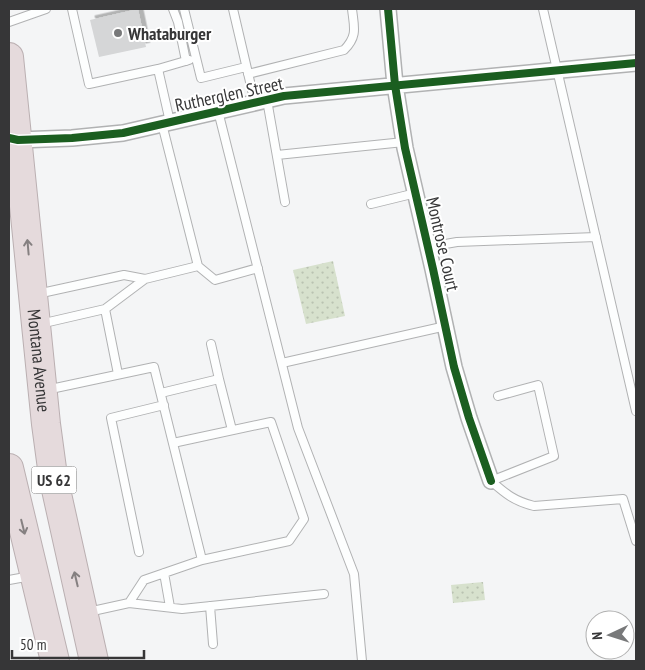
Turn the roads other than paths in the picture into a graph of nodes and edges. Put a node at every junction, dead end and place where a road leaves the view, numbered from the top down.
1 (46, 9) edge
2 (72, 9) edge
3 (173, 9) edge
4 (184, 9) edge
5 (232, 9) edge
6 (352, 9) edge
7 (388, 9) edge
8 (543, 9) edge
9 (9, 22) edge
10 (9, 56) edge
11 (196, 59) junction
12 (186, 61) junction
13 (636, 62) edge
14 (158, 69) junction
15 (247, 70) junction
16 (557, 70) junction
17 (395, 85) junction
18 (261, 102) junction
19 (218, 111) junction
20 (166, 123) junction
21 (13, 139) edge
22 (404, 142) junction
23 (277, 155) junction
24 (416, 193) junction
25 (285, 202) dead end
26 (371, 204) dead end
27 (596, 237) junction
28 (428, 247) junction
29 (198, 266) junction
30 (258, 268) junction
31 (145, 279) junction
32 (33, 295) junction
33 (105, 309) junction
34 (36, 325) junction
35 (446, 326) junction
36 (211, 344) dead end
37 (282, 362) junction
38 (118, 374) junction
39 (219, 379) junction
40 (42, 390) junction
41 (161, 393) junction
42 (498, 396) dead end
43 (164, 405) junction
44 (636, 410) edge
45 (232, 430) junction
46 (173, 443) junction
47 (10, 476) edge
48 (491, 481) junction
49 (636, 541) edge
50 (139, 552) dead end
51 (202, 560) junction
52 (164, 573) junction
53 (16, 578) edge
54 (324, 594) dead end
55 (129, 602) junction
56 (210, 606) junction
57 (170, 607) junction
58 (84, 613) junction
59 (213, 644) dead end
60 (55, 661) edge
61 (94, 661) edge
62 (362, 661) edge

1 - 9 lane
2 - 14 lane
3 - 12 lane
4 - 11 lane
5 - 15 lane
6 - 15 lane
7 - 17 street, Montrose Court
8 - 16 lane
10 - 21 highway, Montana Avenue / US 62
11 - 12 lane
11 - 15 lane
12 - 14 lane
13 - 16 street, Rutherglen Street
14 - 20 lane
15 - 18 lane
16 - 17 street, Rutherglen Street
16 - 27 lane
17 - 18 street, Rutherglen Street
17 - 22 street, Montrose Court
18 - 19 street, Rutherglen Street
18 - 23 lane
19 - 20 street, Rutherglen Street
19 - 30 lane
20 - 21 street, Rutherglen Street
20 - 29 lane
32 -> 21 highway, Montana Avenue / US 62
22 - 23 lane
22 - 24 street, Montrose Court
23 - 25 lane
24 - 26 lane
24 - 28 street, Montrose Court
27 - 28 lane
27 - 44 lane
28 - 35 street, Montrose Court
29 - 30 lane
29 - 31 lane
30 - 37 lane
31 - 32 lane
31 - 33 lane
32 - 34 highway, Montana Avenue / US 62
33 - 34 lane
33 - 38 lane
34 - 40 highway, Montana Avenue / US 62
35 - 37 lane
35 - 48 street, Montrose Court
36 - 39 lane
37 - 62 lane
38 - 40 lane
38 - 41 lane
39 - 41 lane
39 - 45 lane
58 -> 40 highway, Montana Avenue / US 62
41 - 43 lane
42 - 48 lane
43 - 46 lane
43 - 50 lane
45 - 46 lane
45 - 51 lane
46 - 51 lane
47 -> 53 highway, US 62
48 - 49 lane
51 - 52 lane
52 - 55 lane
52 - 57 lane
53 - 60 highway, US 62
54 - 56 lane
55 - 57 lane
55 - 58 lane
56 - 57 lane
56 - 59 lane
58 - 61 highway, Montana Avenue / US 62

